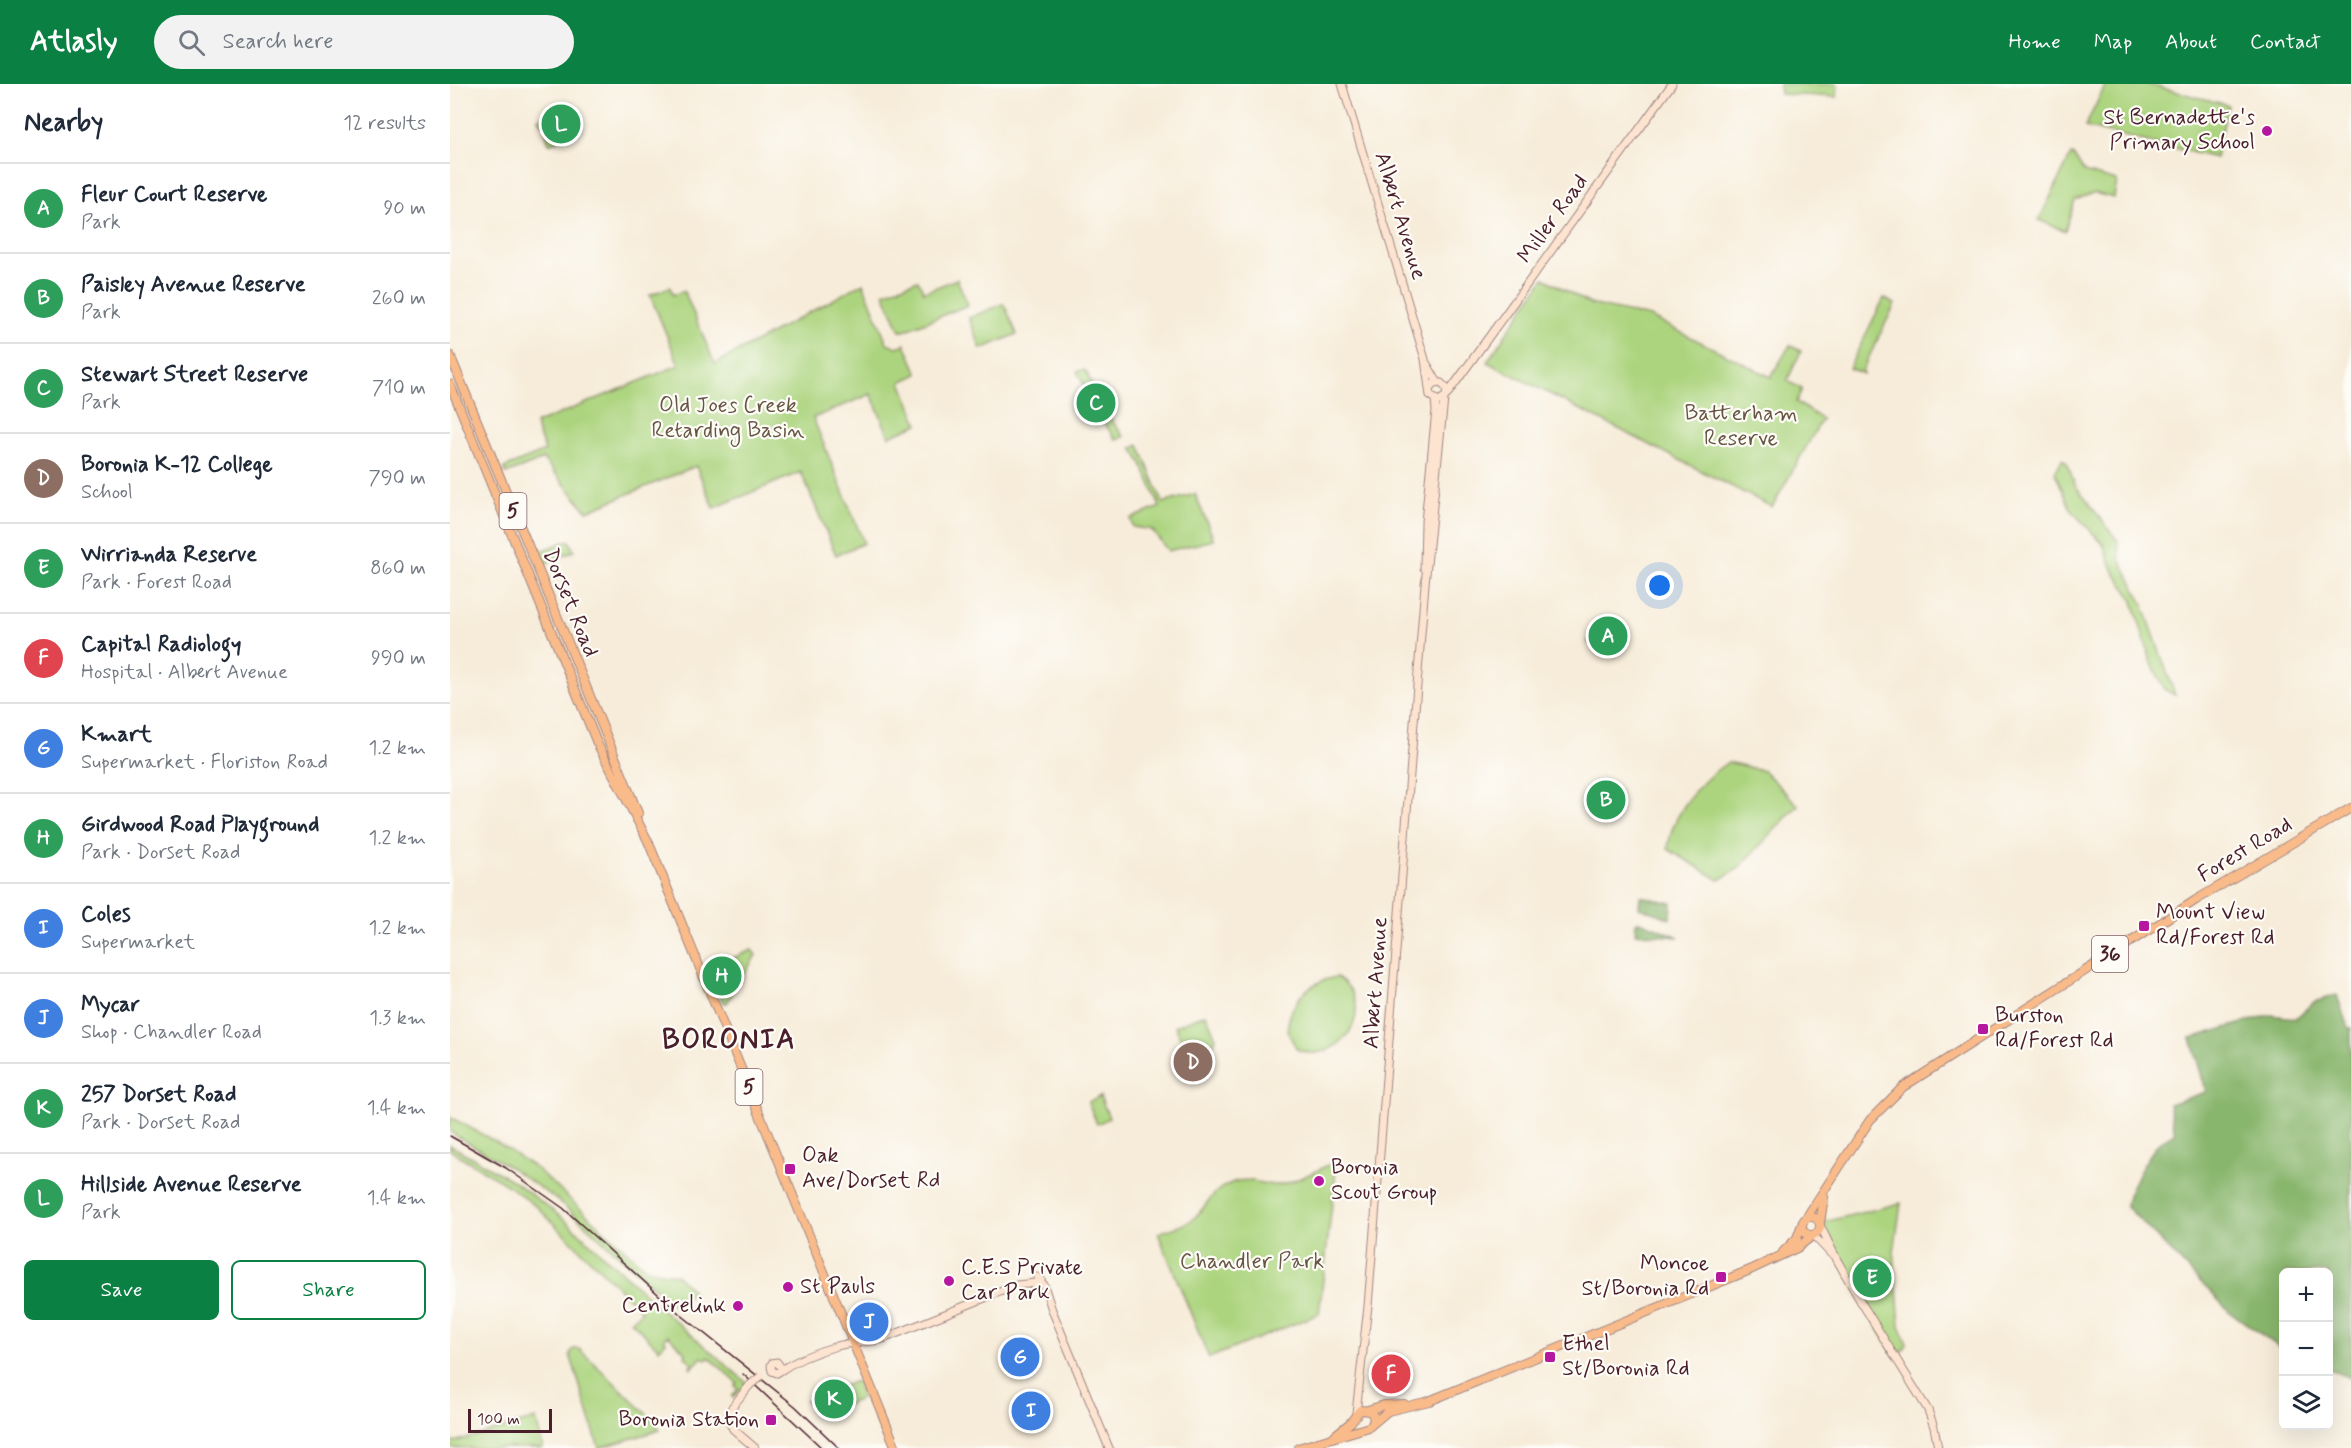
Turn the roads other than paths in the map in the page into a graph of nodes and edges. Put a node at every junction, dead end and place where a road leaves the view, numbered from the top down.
1 (1342, 84) edge
2 (1672, 84) edge
3 (450, 355) edge
4 (1425, 359) junction
5 (1463, 375) junction
6 (450, 384) edge
7 (1441, 384) junction
8 (1430, 388) junction
9 (1445, 397) junction
10 (1435, 400) junction
11 (1428, 525) junction
12 (577, 667) junction
13 (567, 671) junction
14 (603, 732) junction
15 (594, 735) junction
16 (2351, 808) edge
17 (644, 831) junction
18 (1826, 1190) junction
19 (1806, 1218) junction
20 (1820, 1224) junction
21 (1802, 1227) junction
22 (1813, 1236) junction
23 (1778, 1257) junction
24 (1837, 1260) junction
25 (853, 1344) junction
26 (1360, 1385) junction
27 (1420, 1404) junction
28 (1367, 1409) junction
29 (1355, 1415) junction
30 (1373, 1422) junction
31 (1364, 1429) junction
32 (1330, 1438) junction
33 (755, 1448) edge
34 (896, 1448) edge
35 (1109, 1448) edge
36 (1299, 1448) edge
37 (1938, 1448) edge

1 - 4 main road, Albert Avenue
2 - 5 main road, Miller Road
3 - 12 main road, Dorset Road / 5
4 - 7 main road, Albert Avenue
4 - 8 main road, Albert Avenue
5 - 7 main road, Miller Road
5 - 9 main road, Miller Road
6 - 13 main road, Dorset Road / 5
7 - 8 main road
7 - 9 main road
8 - 10 main road
9 - 10 main road
9 - 11 main road, Albert Avenue
10 - 11 main road, Albert Avenue
11 - 26 main road, Albert Avenue
12 - 13 main road
12 - 14 main road, Dorset Road / 5
13 - 15 main road, Dorset Road / 5
14 - 15 main road
14 - 17 main road, Dorset Road / 5
15 - 17 main road, Dorset Road / 5
16 - 18 main road, Forest Road / 36
17 - 25 main road, Dorset Road / 5
18 - 19 main road, Forest Road / 36
18 - 20 main road, Forest Road / 36
19 - 20 main road
19 - 21 main road, 36
20 - 22 main road, 36
20 - 24 main road
21 - 22 main road
21 - 23 main road, 36
22 - 23 main road, 36
22 - 24 main road
23 - 27 main road, 36
24 - 37 main road
25 - 33 main road, bridge
25 - 34 main road, Dorset Road / 5
25 - 35 main road
26 - 28 main road, Albert Avenue
26 - 29 main road, Albert Avenue
27 - 28 main road, 36
27 - 30 main road, 36
28 - 29 main road, 36
28 - 30 main road
29 - 31 main road
29 - 32 main road, 36
30 - 31 main road, 36
31 - 32 main road, 36
32 - 36 main road, 36

